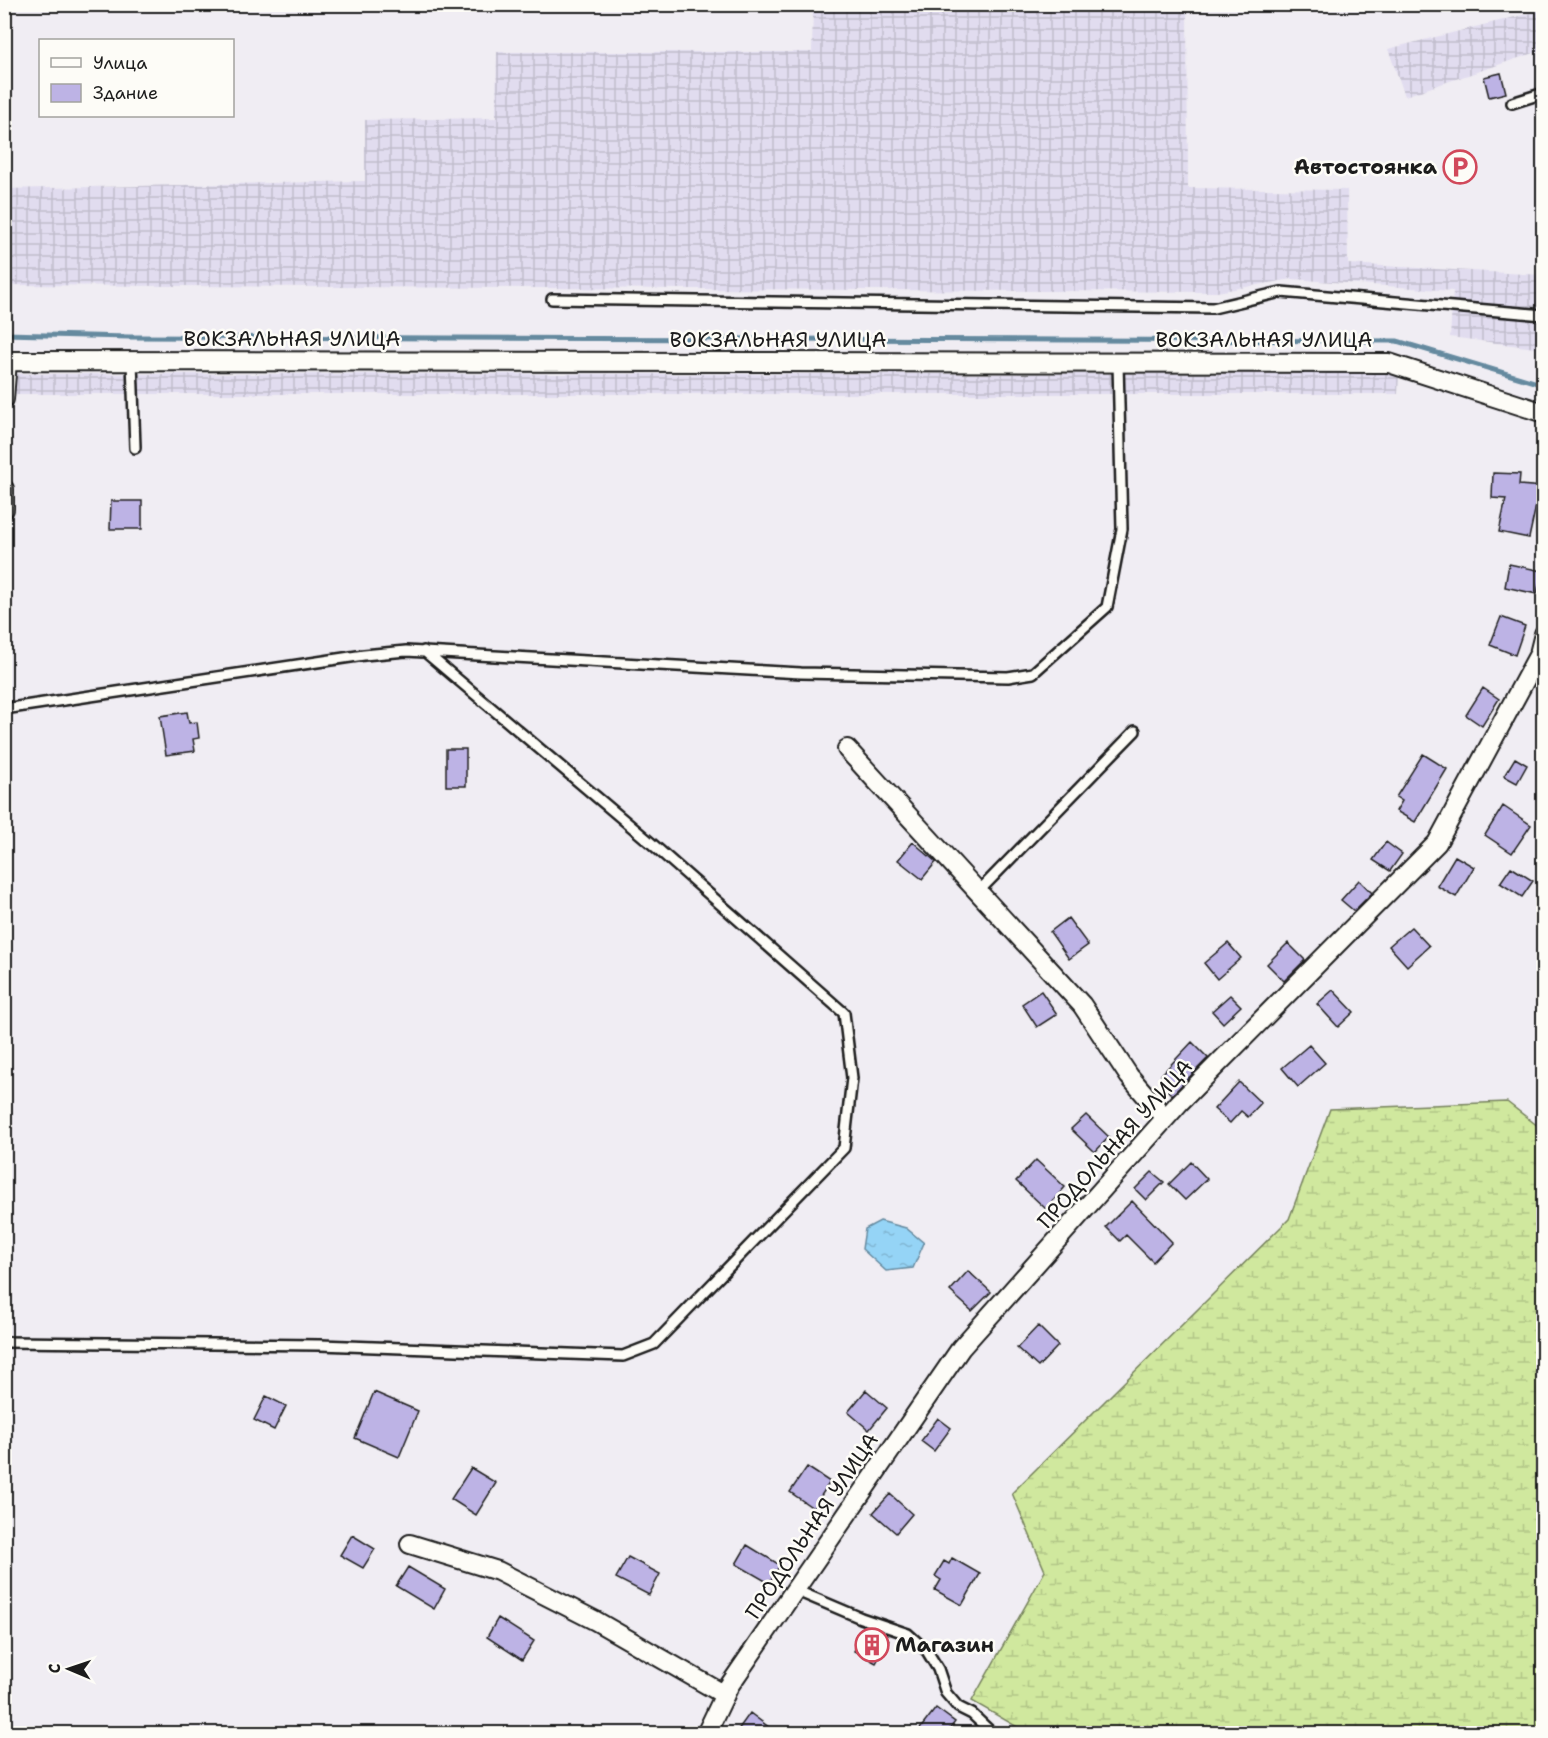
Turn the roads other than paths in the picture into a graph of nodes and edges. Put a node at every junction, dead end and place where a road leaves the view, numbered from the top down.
1 (1544, 93) edge
2 (1512, 103) dead end
3 (552, 299) dead end
4 (1544, 315) edge
5 (6, 361) edge
6 (132, 361) junction
7 (1118, 363) junction
8 (4, 399) edge
9 (1544, 413) edge
10 (135, 448) dead end
11 (4, 489) edge
12 (4, 509) edge
13 (1544, 634) edge
14 (424, 651) junction
15 (4, 709) edge
16 (1135, 731) dead end
17 (847, 750) dead end
18 (978, 892) junction
19 (1165, 1118) junction
20 (4, 1342) edge
21 (410, 1544) dead end
22 (795, 1590) junction
23 (725, 1695) junction
24 (706, 1734) edge
25 (993, 1734) edge

1 - 2 lane
3 - 4 lane
5 - 6 street, ВОКЗАЛЬНАЯ УЛИЦА
5 - 8 street
6 - 7 street, ВОКЗАЛЬНАЯ УЛИЦА
6 - 10 lane
7 - 9 street, ВОКЗАЛЬНАЯ УЛИЦА
7 - 14 lane
11 - 12 street
13 - 19 street, ПРОДОЛЬНАЯ УЛИЦА
14 - 15 lane
14 - 20 lane
16 - 18 lane
17 - 18 street
18 - 19 street
19 - 22 street, ПРОДОЛЬНАЯ УЛИЦА
21 - 23 street
22 - 23 street, ПРОДОЛЬНАЯ УЛИЦА
22 - 25 lane
23 - 24 street, ПРОДОЛЬНАЯ УЛИЦА

